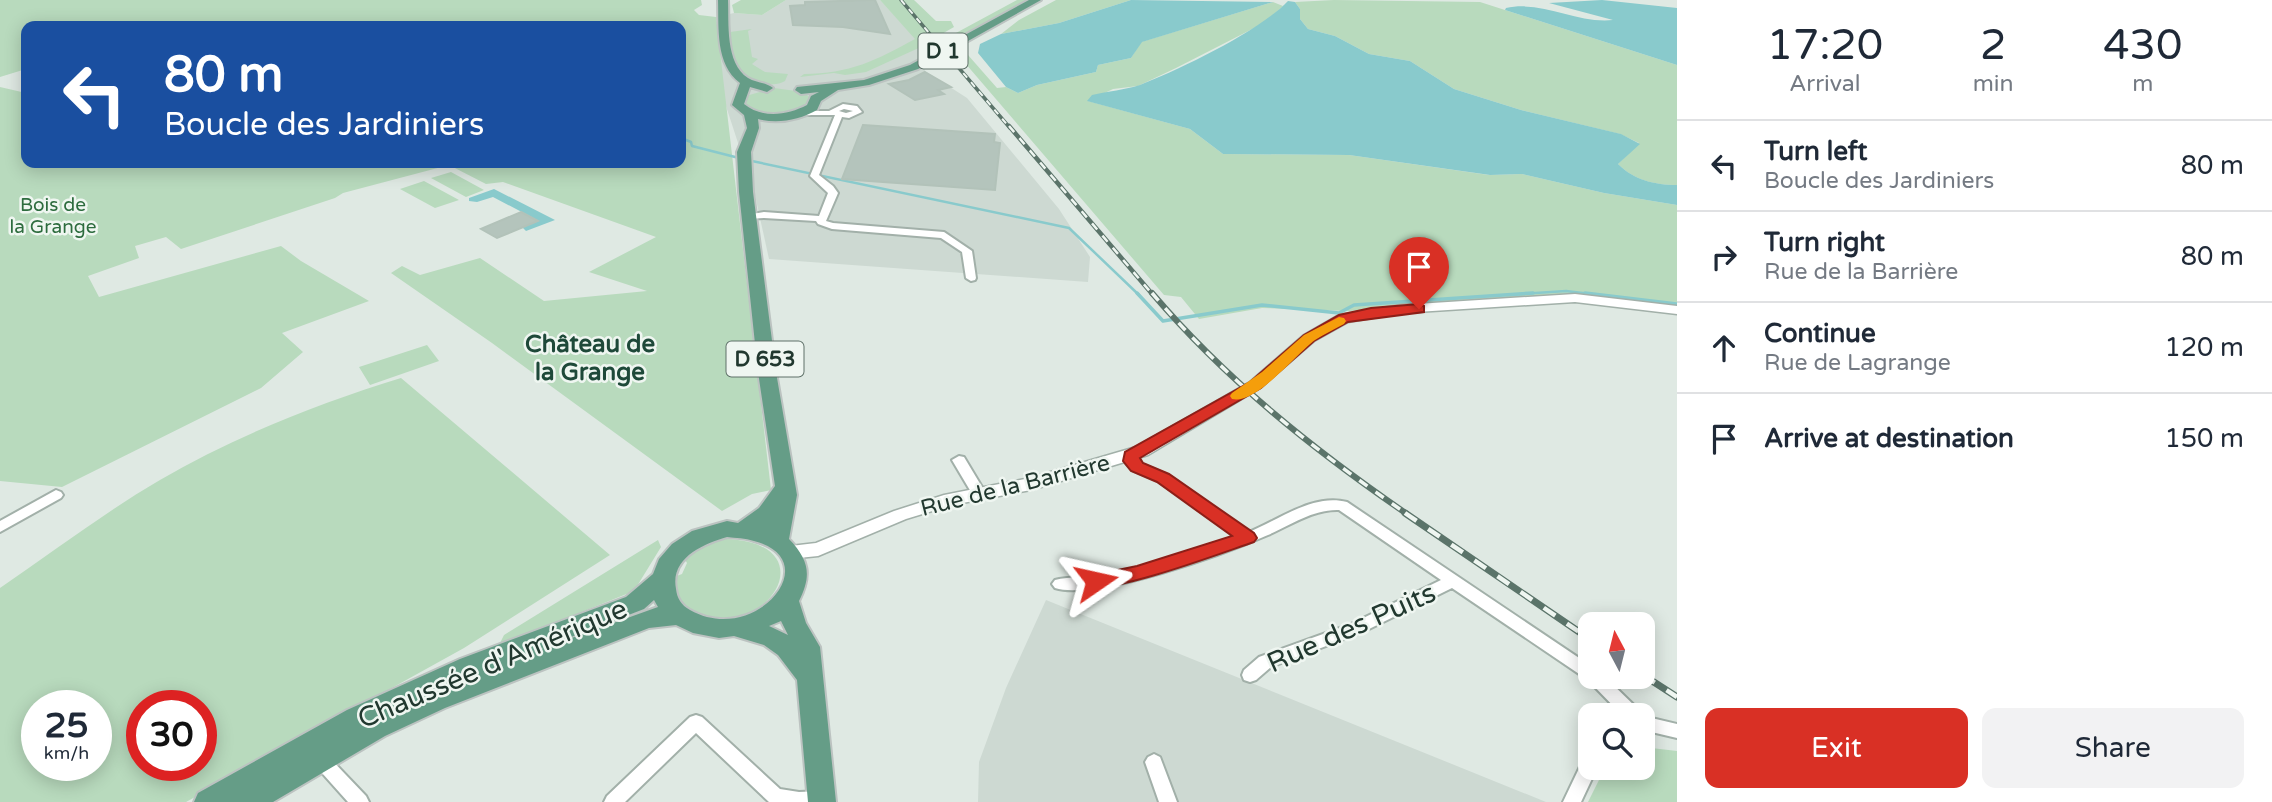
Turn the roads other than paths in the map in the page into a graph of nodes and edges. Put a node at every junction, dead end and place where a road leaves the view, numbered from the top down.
1 (723, 0) edge
2 (1036, 0) edge
3 (746, 82) junction
4 (776, 88) junction
5 (833, 88) junction
6 (801, 90) junction
7 (742, 96) junction
8 (815, 102) junction
9 (750, 113) junction
10 (802, 113) junction
11 (835, 113) junction
12 (770, 117) junction
13 (753, 128) junction
14 (745, 171) joint
15 (750, 217) junction
16 (822, 221) junction
17 (971, 278) dead end
18 (1677, 310) edge
19 (1131, 456) junction
20 (959, 460) dead end
21 (783, 476) junction
22 (978, 492) junction
23 (55, 495) dead end
24 (0, 527) edge
25 (745, 529) junction
26 (1248, 538) junction
27 (784, 546) junction
28 (662, 580) junction
29 (1453, 581) junction
30 (1060, 584) dead end
31 (787, 601) junction
32 (681, 616) junction
33 (734, 627) junction
34 (1578, 666) edge
35 (1250, 675) dead end
36 (810, 677) junction
37 (1607, 690) edge
38 (1620, 703) edge
39 (1655, 726) edge
40 (1677, 731) edge
41 (320, 759) junction
42 (1154, 762) dead end
43 (1582, 780) edge
44 (822, 800) edge
45 (208, 802) edge
46 (247, 802) edge
47 (360, 802) edge
48 (613, 802) edge
49 (1168, 802) edge
50 (1572, 802) edge

1 - 3 main road
2 - 5 main road, D 1
3 - 4 main road
3 - 7 main road
4 - 6 main road
4 - 7 main road
5 - 6 main road, D 1
5 - 8 main road, D 1
6 - 8 main road
7 - 9 main road
8 - 10 main road
8 - 11 street
9 - 12 main road
9 - 13 main road
10 - 11 street
10 - 12 main road
11 - 16 street
12 - 13 main road
13 - 14 main road, D 653
14 - 15 main road, D 653
15 - 16 street
15 - 21 main road, D 653
16 - 17 street
18 - 19 street, Rue de la Barrière
19 - 22 street, Rue de la Barrière
19 - 26 street
20 - 22 street
21 - 25 main road
21 - 27 main road
22 - 27 street, Rue de la Barrière
23 - 24 street
25 - 27 main road
25 - 28 main road
26 - 29 street
26 - 30 street
27 - 31 main road
28 - 32 main road
28 - 45 main road, Chaussée d'Amérique
29 - 34 street
29 - 35 street, Rue des Puits
31 - 33 main road
31 - 36 main road
32 - 33 main road
32 - 41 main road, Chaussée d'Amérique
33 - 36 main road
36 - 44 main road
37 - 38 street
39 - 40 street
41 - 46 main road, Chaussée d'Amérique
41 - 47 street
42 - 49 street
43 - 50 street
44 - 48 street

